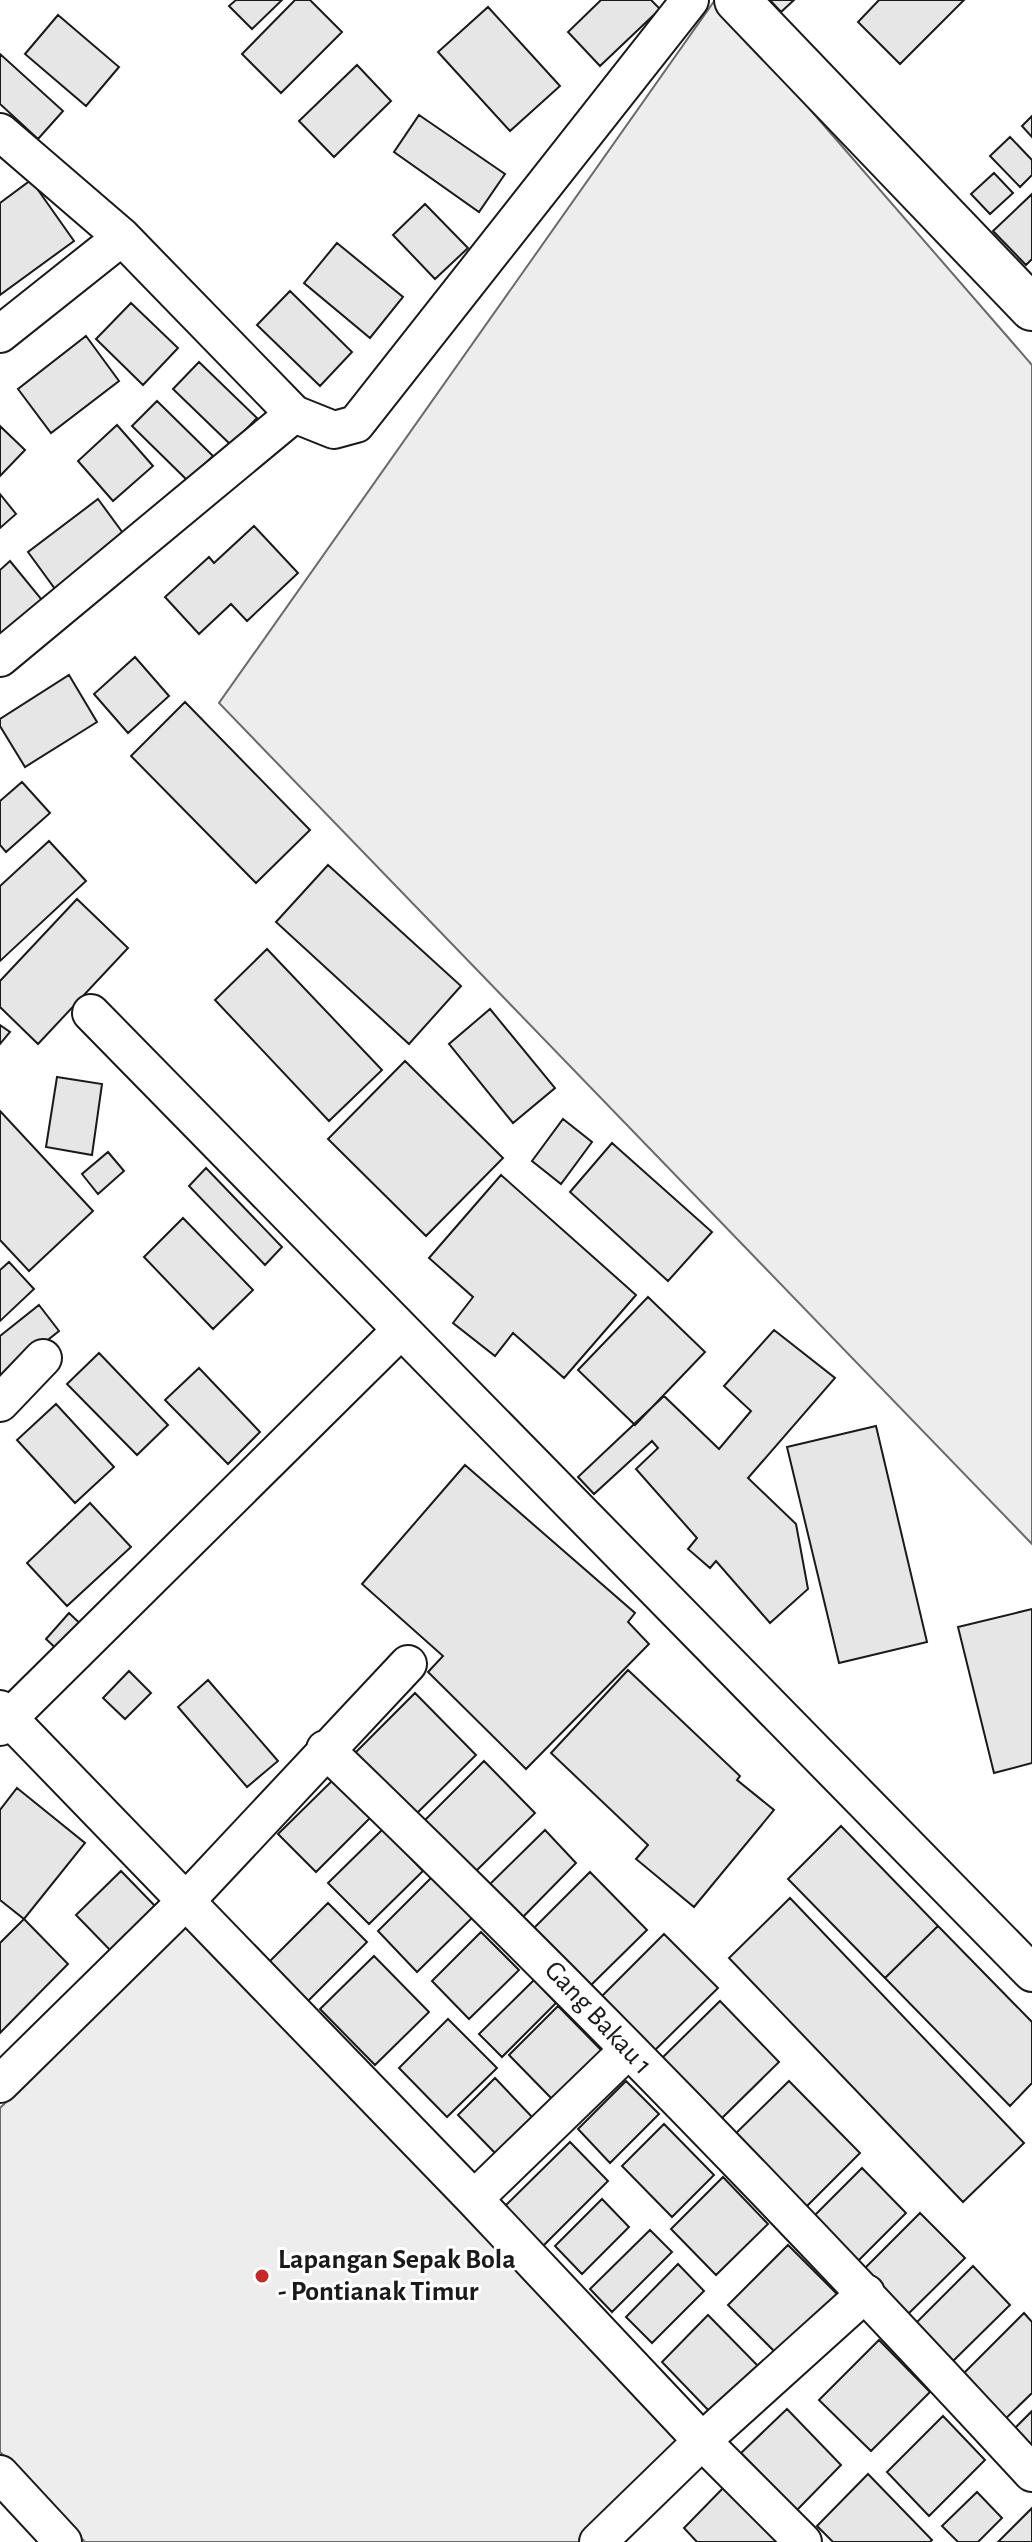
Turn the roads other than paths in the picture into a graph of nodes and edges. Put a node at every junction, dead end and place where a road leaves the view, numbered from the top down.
1 (690, 0) edge
2 (737, 0) edge
3 (0, 132) edge
4 (122, 237) junction
5 (1032, 308) edge
6 (0, 334) edge
7 (294, 414) junction
8 (0, 658) edge
9 (91, 1013) dead end
10 (401, 1330) junction
11 (43, 1358) dead end
12 (0, 1403) edge
13 (408, 1664) dead end
14 (3, 1718) edge
15 (325, 1749) junction
16 (184, 1903) junction
17 (1032, 1973) edge
18 (628, 2050) junction
19 (0, 2084) edge
20 (474, 2199) junction
21 (866, 2293) junction
22 (702, 2441) junction
23 (1032, 2473) edge
24 (0, 2474) edge
25 (15, 2513) edge
26 (63, 2542) edge
27 (598, 2542) edge
28 (803, 2542) edge

1 - 7 street
2 - 5 street
3 - 4 street
4 - 6 street
4 - 7 street
7 - 8 street
9 - 10 street
10 - 14 street
10 - 17 street
11 - 12 street
13 - 15 street
14 - 16 street
15 - 16 street
15 - 18 street, Gang Bakau 1
16 - 19 street
16 - 20 street
18 - 20 street
18 - 21 street, Gang Bakau 1
20 - 22 street
21 - 22 street
21 - 23 street, Gang Bakau 1
22 - 27 street
22 - 28 street
24 - 25 street
25 - 26 street

